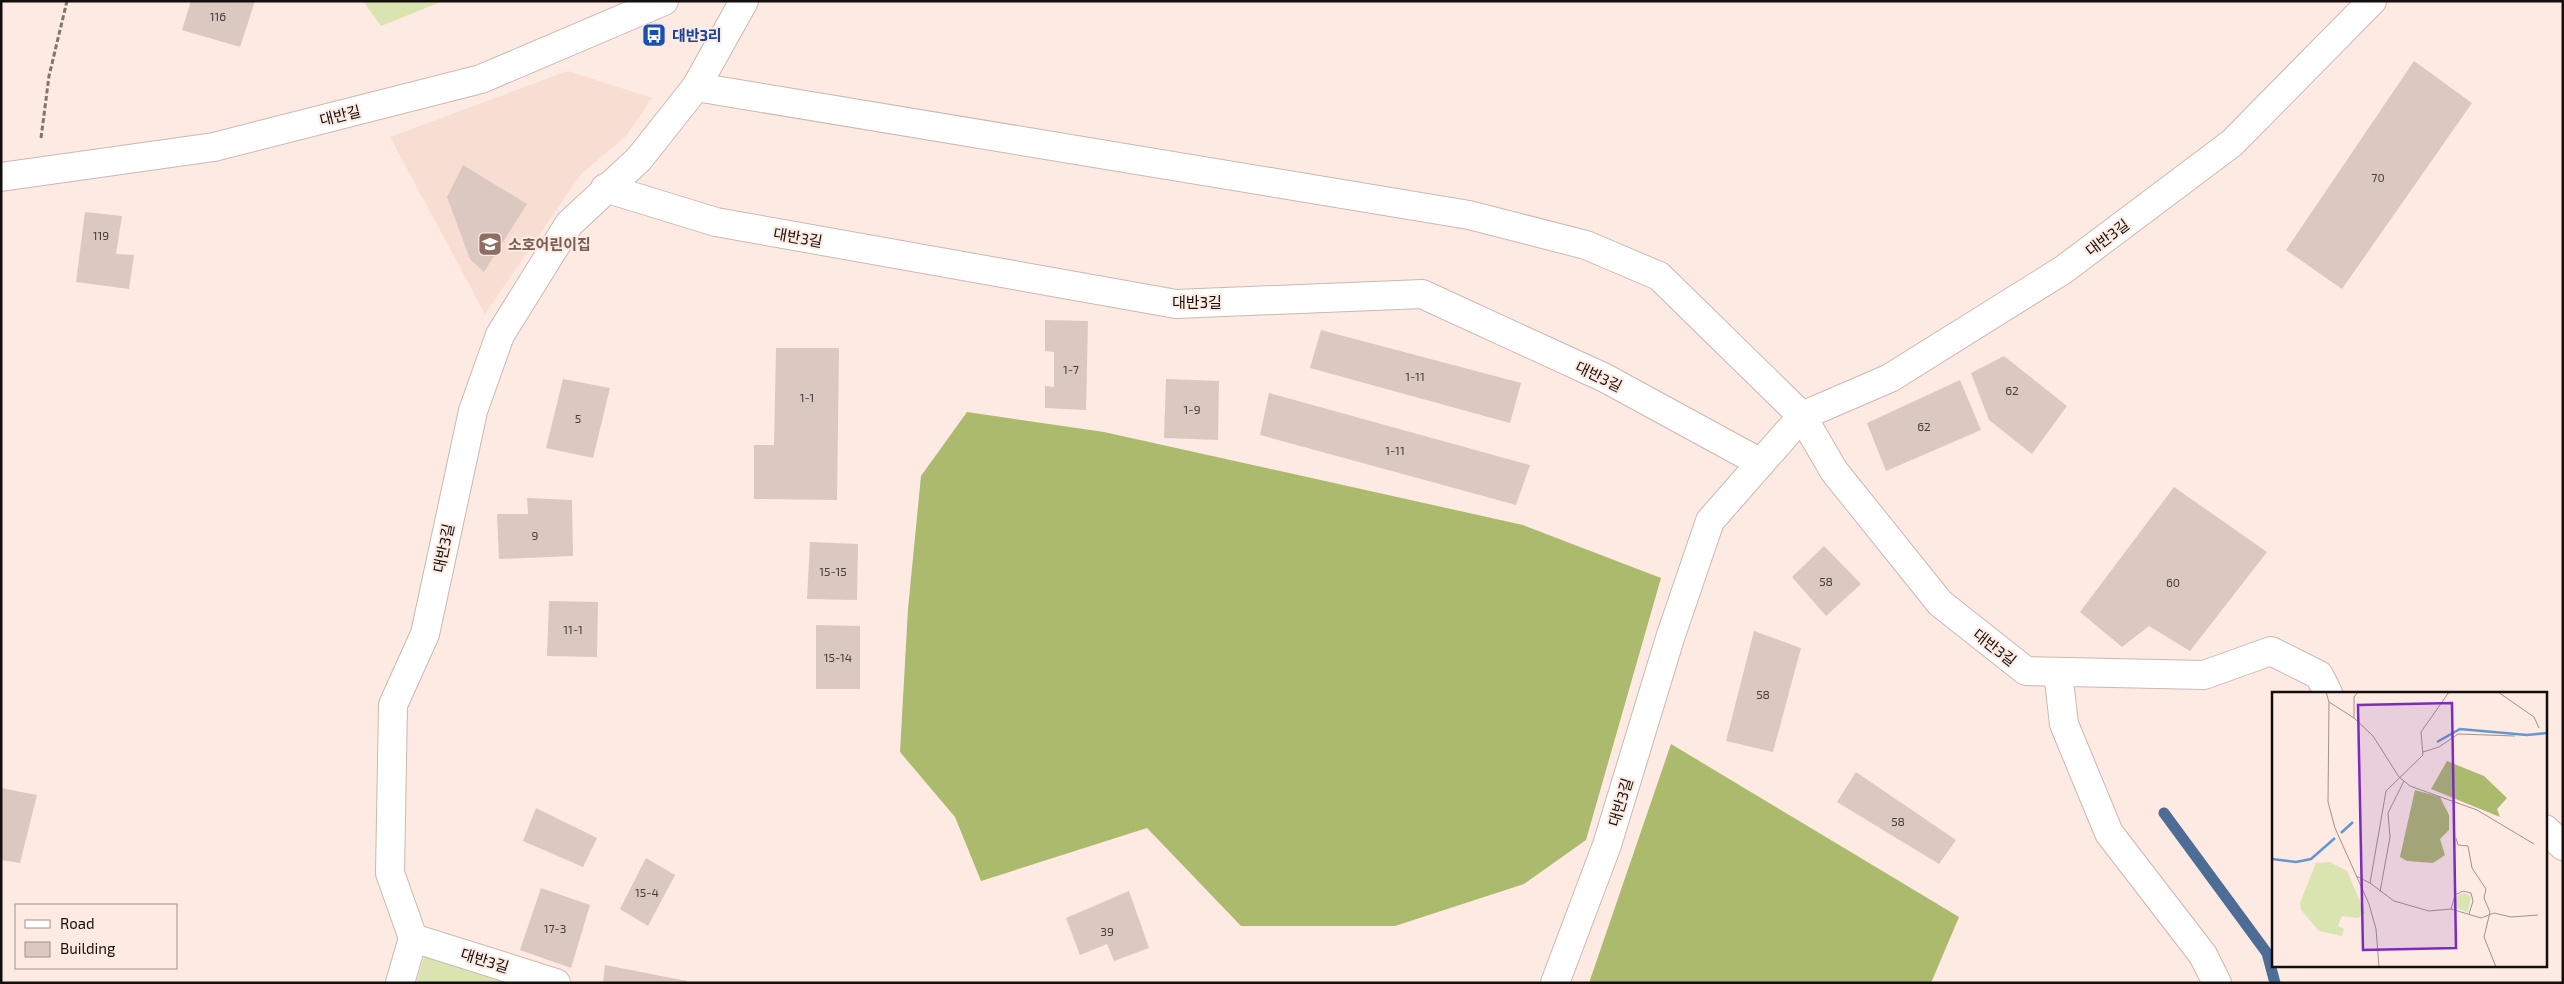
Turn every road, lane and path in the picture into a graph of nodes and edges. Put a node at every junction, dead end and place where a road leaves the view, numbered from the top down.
1 (67, 1) edge
2 (664, 1) edge
3 (744, 1) edge
4 (2372, 1) edge
5 (696, 87) junction
6 (40, 139) dead end
7 (1, 177) edge
8 (605, 188) junction
9 (1802, 416) junction
10 (1760, 463) junction
11 (2058, 672) junction
12 (2328, 692) edge
13 (2546, 830) edge
14 (2563, 846) edge
15 (413, 938) junction
16 (400, 983) edge
17 (556, 983) edge
18 (1555, 983) edge
19 (2218, 983) edge

1 - 6 path
2 - 7 street, 대반길
3 - 5 street, 대반3길
4 - 9 street, 대반3길
5 - 8 street, 대반3길
5 - 9 street, 대반3길
8 - 10 street, 대반3길
8 - 15 street, 대반3길
9 - 10 street, 대반3길
9 - 11 street, 대반3길
10 - 18 street, 대반3길
11 - 12 street, 대반3길
11 - 19 street
13 - 14 street
15 - 16 street
15 - 17 street, 대반3길

